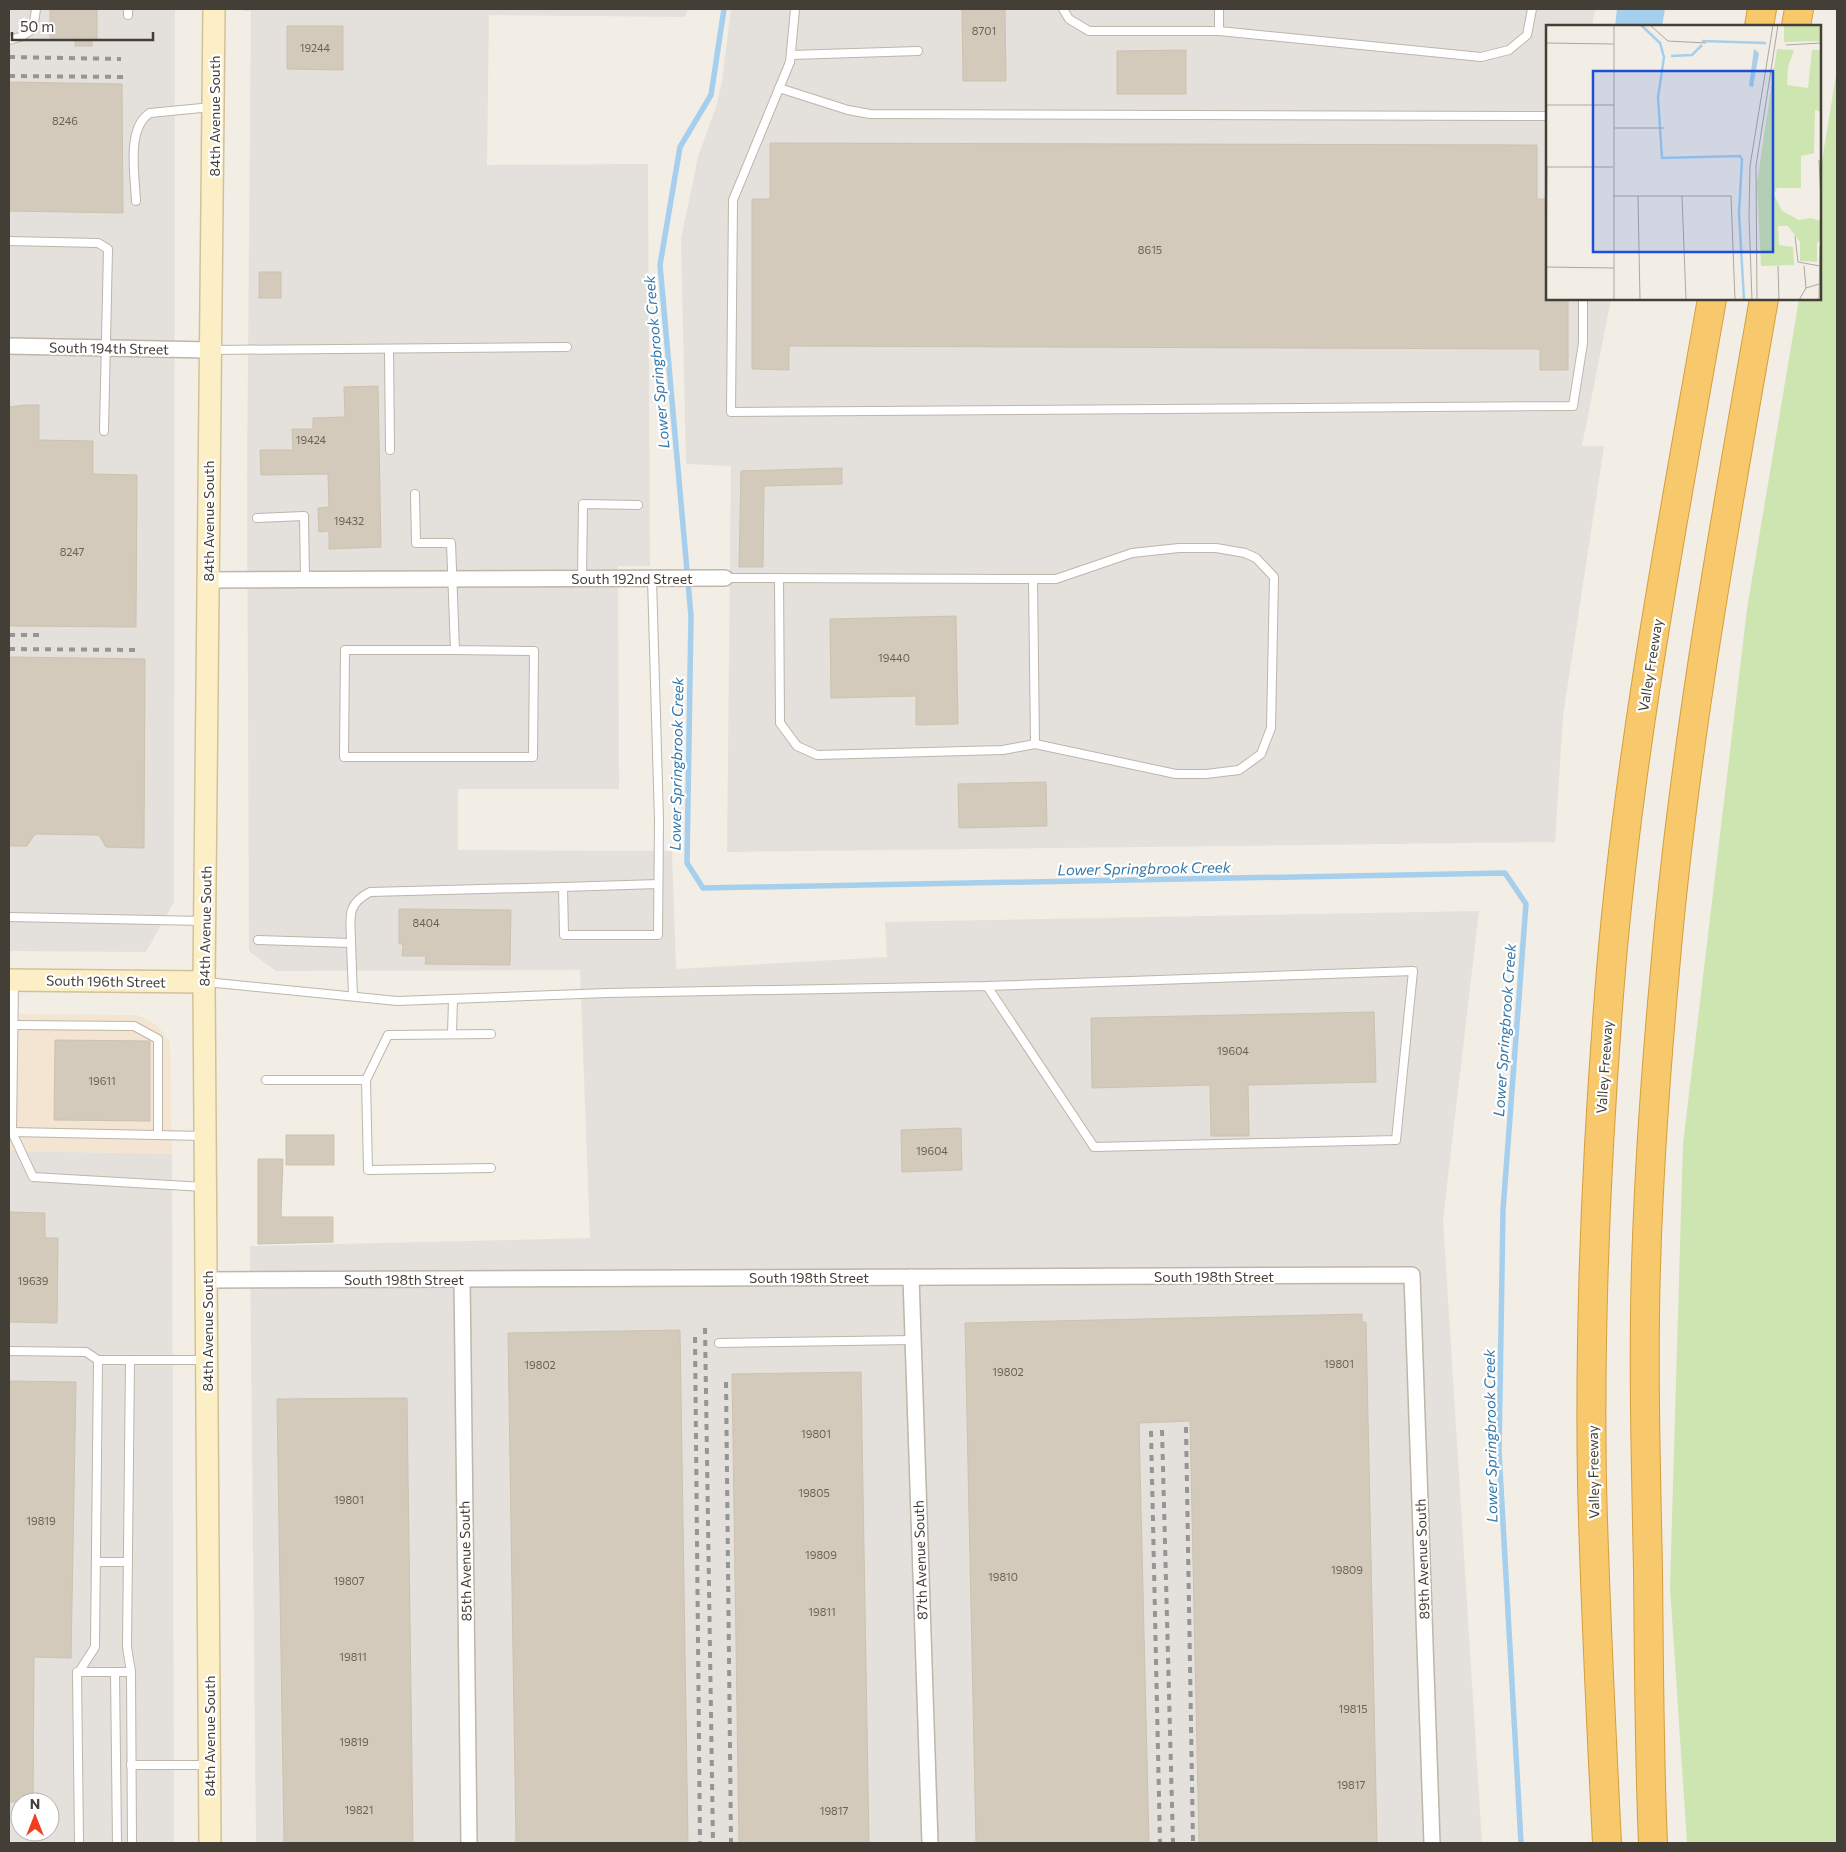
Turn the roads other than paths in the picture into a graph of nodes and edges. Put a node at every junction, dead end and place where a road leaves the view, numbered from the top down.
1 (36, 9) edge
2 (214, 9) edge
3 (795, 9) edge
4 (1063, 9) edge
5 (1219, 9) edge
6 (1532, 9) edge
7 (1762, 9) edge
8 (1799, 9) edge
9 (1815, 9) edge
10 (1759, 25) edge
11 (1796, 25) edge
12 (1812, 25) edge
13 (1219, 31) junction
14 (9, 40) edge
15 (918, 51) dead end
16 (791, 55) junction
17 (779, 88) junction
18 (214, 107) junction
19 (1546, 116) edge
20 (136, 201) dead end
21 (9, 241) edge
22 (1583, 300) edge
23 (1712, 300) edge
24 (1748, 300) edge
25 (1764, 300) edge
26 (9, 346) edge
27 (567, 347) dead end
28 (106, 348) junction
29 (389, 348) junction
30 (209, 350) junction
31 (104, 431) dead end
32 (390, 450) dead end
33 (415, 494) dead end
34 (638, 505) dead end
35 (257, 518) dead end
36 (582, 578) junction
37 (659, 578) junction
38 (725, 578) joint
39 (779, 578) junction
40 (1033, 578) junction
41 (452, 579) junction
42 (208, 580) junction
43 (305, 580) junction
44 (455, 650) junction
45 (1035, 744) junction
46 (658, 884) junction
47 (563, 887) junction
48 (9, 917) edge
49 (205, 920) junction
50 (258, 940) dead end
51 (351, 943) junction
52 (11, 980) edge
53 (204, 982) junction
54 (987, 986) junction
55 (353, 996) junction
56 (453, 999) junction
57 (14, 1025) junction
58 (452, 1034) junction
59 (490, 1034) dead end
60 (266, 1080) dead end
61 (366, 1080) junction
62 (12, 1132) junction
63 (158, 1135) junction
64 (205, 1136) junction
65 (491, 1168) dead end
66 (206, 1187) junction
67 (1412, 1275) joint
68 (911, 1277) junction
69 (462, 1279) junction
70 (206, 1280) junction
71 (913, 1340) junction
72 (719, 1343) dead end
73 (9, 1351) edge
74 (98, 1360) junction
75 (130, 1360) junction
76 (207, 1360) junction
77 (96, 1562) junction
78 (128, 1562) junction
79 (79, 1672) junction
80 (116, 1672) junction
81 (131, 1672) junction
82 (1649, 1761) junction
83 (132, 1765) junction
84 (210, 1765) junction
85 (79, 1843) edge
86 (117, 1843) edge
87 (132, 1843) edge
88 (210, 1843) edge
89 (469, 1843) edge
90 (930, 1843) edge
91 (1432, 1843) edge
92 (1607, 1843) edge
93 (1653, 1843) edge

1 - 14 lane
2 - 18 main road, 84th Avenue South
3 - 16 lane
4 - 13 lane
5 - 13 lane
6 - 13 lane
7 - 10 highway
8 - 11 highway
9 - 12 highway
15 - 16 lane
16 - 17 lane
17 - 19 lane
17 - 22 lane
18 - 20 lane
18 - 30 main road, 84th Avenue South
21 - 28 lane
23 - 92 highway, Valley Freeway
24 - 82 highway
25 - 82 highway
26 - 28 street, South 194th Street
27 - 29 lane
28 - 30 street, South 194th Street
28 - 31 lane
29 - 30 lane
29 - 32 lane
30 - 42 main road, 84th Avenue South
33 - 41 lane
34 - 36 lane
35 - 43 lane
36 - 37 street, South 192nd Street
36 - 41 street, South 192nd Street
37 - 38 street, South 192nd Street
37 - 46 lane
38 - 39 lane, South 192nd Street
39 - 40 lane, South 192nd Street
39 - 45 lane
40 - 45 lane
40 - 45 lane, South 192nd Street
41 - 43 street, South 192nd Street
41 - 44 lane
42 - 43 street, South 192nd Street
42 - 49 main road, 84th Avenue South
44 - 44 lane
46 - 47 lane
46 - 47 lane
47 - 51 lane
48 - 49 lane
49 - 53 main road, 84th Avenue South
50 - 51 lane
51 - 55 lane
52 - 53 main road, South 196th Street
52 - 57 lane
53 - 55 lane
53 - 64 main road, 84th Avenue South
54 - 54 lane
54 - 56 lane
55 - 56 lane
56 - 58 lane
57 - 62 lane
57 - 63 lane
58 - 59 lane
58 - 61 lane
60 - 61 lane
61 - 65 lane
62 - 63 lane
62 - 66 lane
63 - 64 lane
64 - 66 main road, 84th Avenue South
66 - 70 main road, 84th Avenue South
67 - 68 street, South 198th Street
67 - 91 street, 89th Avenue South
68 - 69 street, South 198th Street
68 - 71 street, 87th Avenue South
69 - 70 street, South 198th Street
69 - 89 street, 85th Avenue South
70 - 76 main road, 84th Avenue South
71 - 72 lane
71 - 90 street, 87th Avenue South
73 - 74 lane
74 - 75 lane
74 - 77 lane
75 - 76 lane
75 - 78 lane
76 - 84 main road, 84th Avenue South
77 - 78 lane
77 - 79 lane
78 - 81 lane
79 - 80 lane
79 - 85 lane
80 - 81 lane
80 - 86 lane
81 - 83 lane
82 - 93 highway
83 - 84 lane
83 - 87 lane
84 - 88 main road, 84th Avenue South

